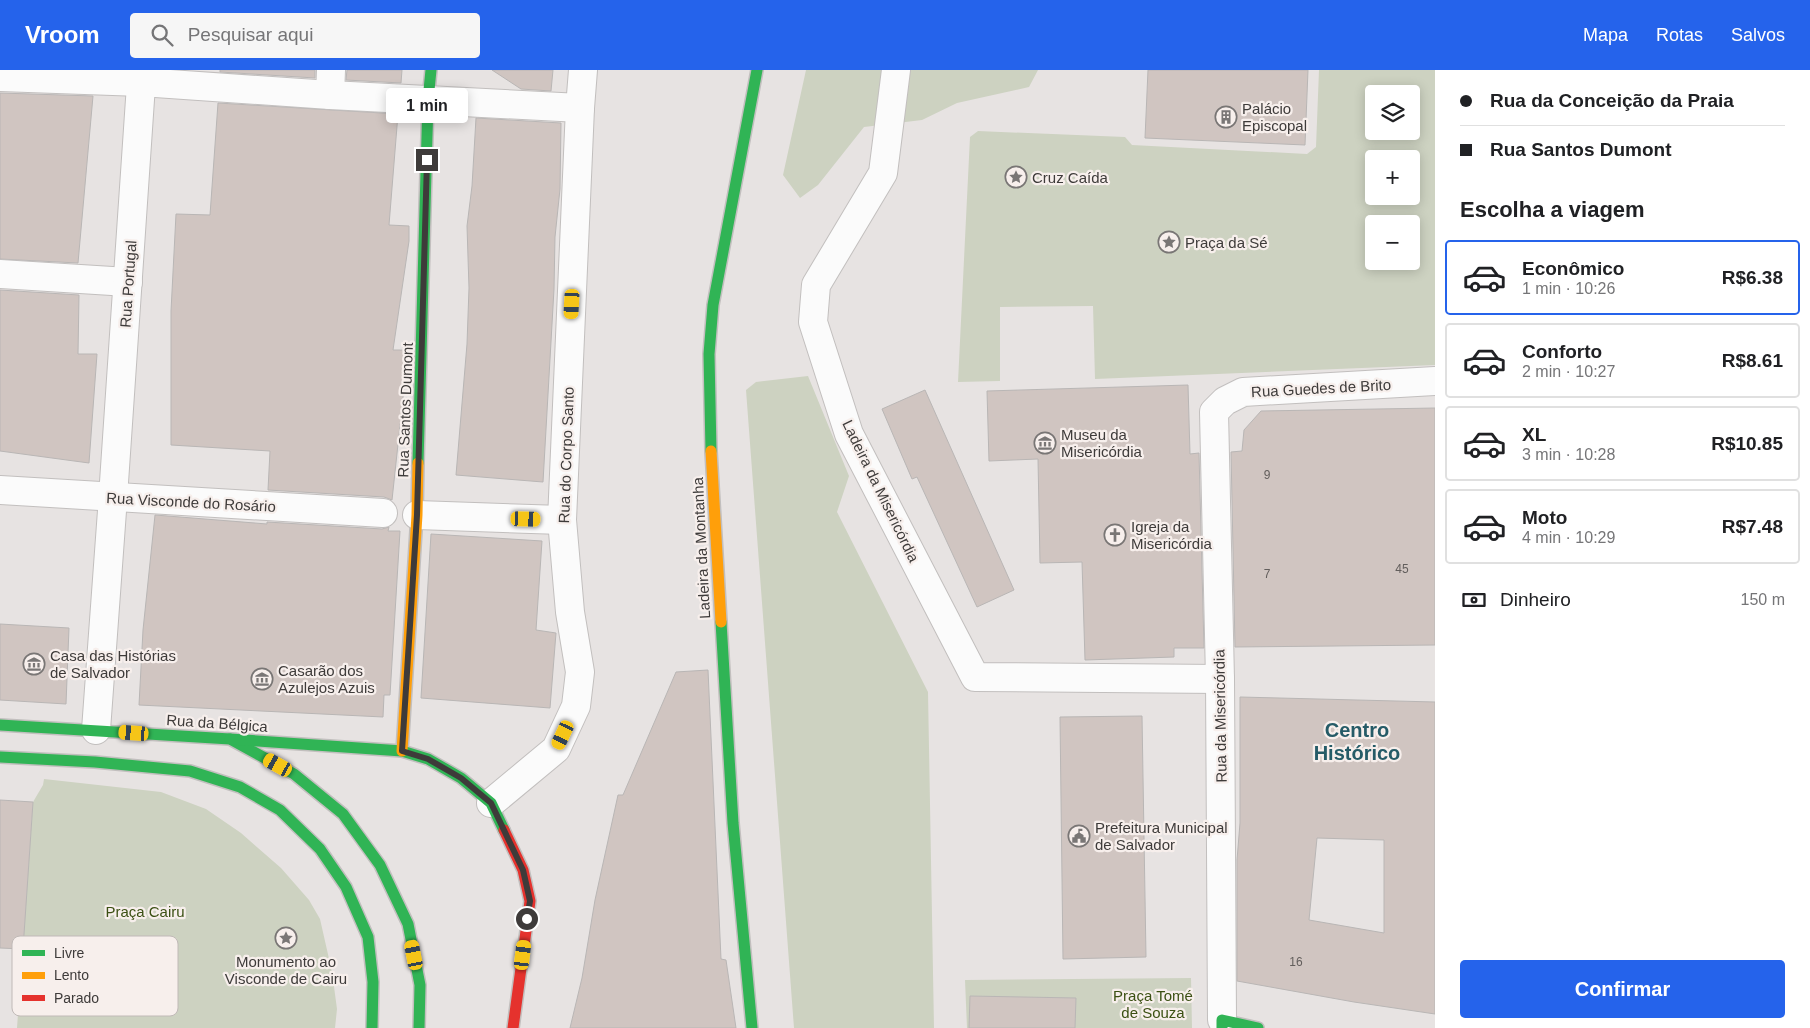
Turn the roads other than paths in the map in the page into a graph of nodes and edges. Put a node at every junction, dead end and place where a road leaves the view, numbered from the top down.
1 (431, 70) edge
2 (583, 70) edge
3 (757, 70) edge
4 (896, 70) edge
5 (142, 76) edge
6 (0, 77) edge
7 (330, 83) edge
8 (428, 100) junction
9 (580, 108) junction
10 (0, 274) edge
11 (128, 282) junction
12 (1435, 381) edge
13 (1214, 412) joint
14 (0, 490) edge
15 (113, 497) junction
16 (383, 513) dead end
17 (417, 515) junction
18 (562, 520) junction
19 (1220, 679) junction
20 (0, 726) edge
21 (96, 730) junction
22 (230, 739) junction
23 (402, 751) junction
24 (0, 757) edge
25 (491, 803) junction
26 (1222, 1024) edge
27 (372, 1028) edge
28 (419, 1028) edge
29 (513, 1028) edge
30 (752, 1028) edge
31 (1258, 1028) edge

1 - 8 street, Rua Santos Dumont
2 - 9 street, Rua do Corpo Santo
3 - 30 street, Ladeira da Montanha
4 - 19 street, Ladeira da Misericórdia
5 - 6 street
5 - 7 street
5 - 11 street, Rua Portugal
7 - 8 street
8 - 9 street
8 - 17 street, Rua Santos Dumont
9 - 18 street, Rua do Corpo Santo
10 - 11 street
11 - 15 street, Rua Portugal
12 - 13 street, Rua Guedes de Brito
13 - 19 street, Rua da Misericórdia
14 - 15 street, Rua Visconde do Rosário
15 - 16 street, Rua Visconde do Rosário
15 - 21 street, Rua Portugal
17 - 18 street
17 - 23 street, Rua Santos Dumont
18 - 25 street, Rua do Corpo Santo
19 - 26 street, Rua da Misericórdia
20 - 21 street, Rua da Bélgica
21 - 22 street, Rua da Bélgica
22 - 23 street, Rua da Bélgica
22 - 28 street
23 - 25 street, Rua da Bélgica
24 - 27 street
25 - 29 street
26 - 31 street

